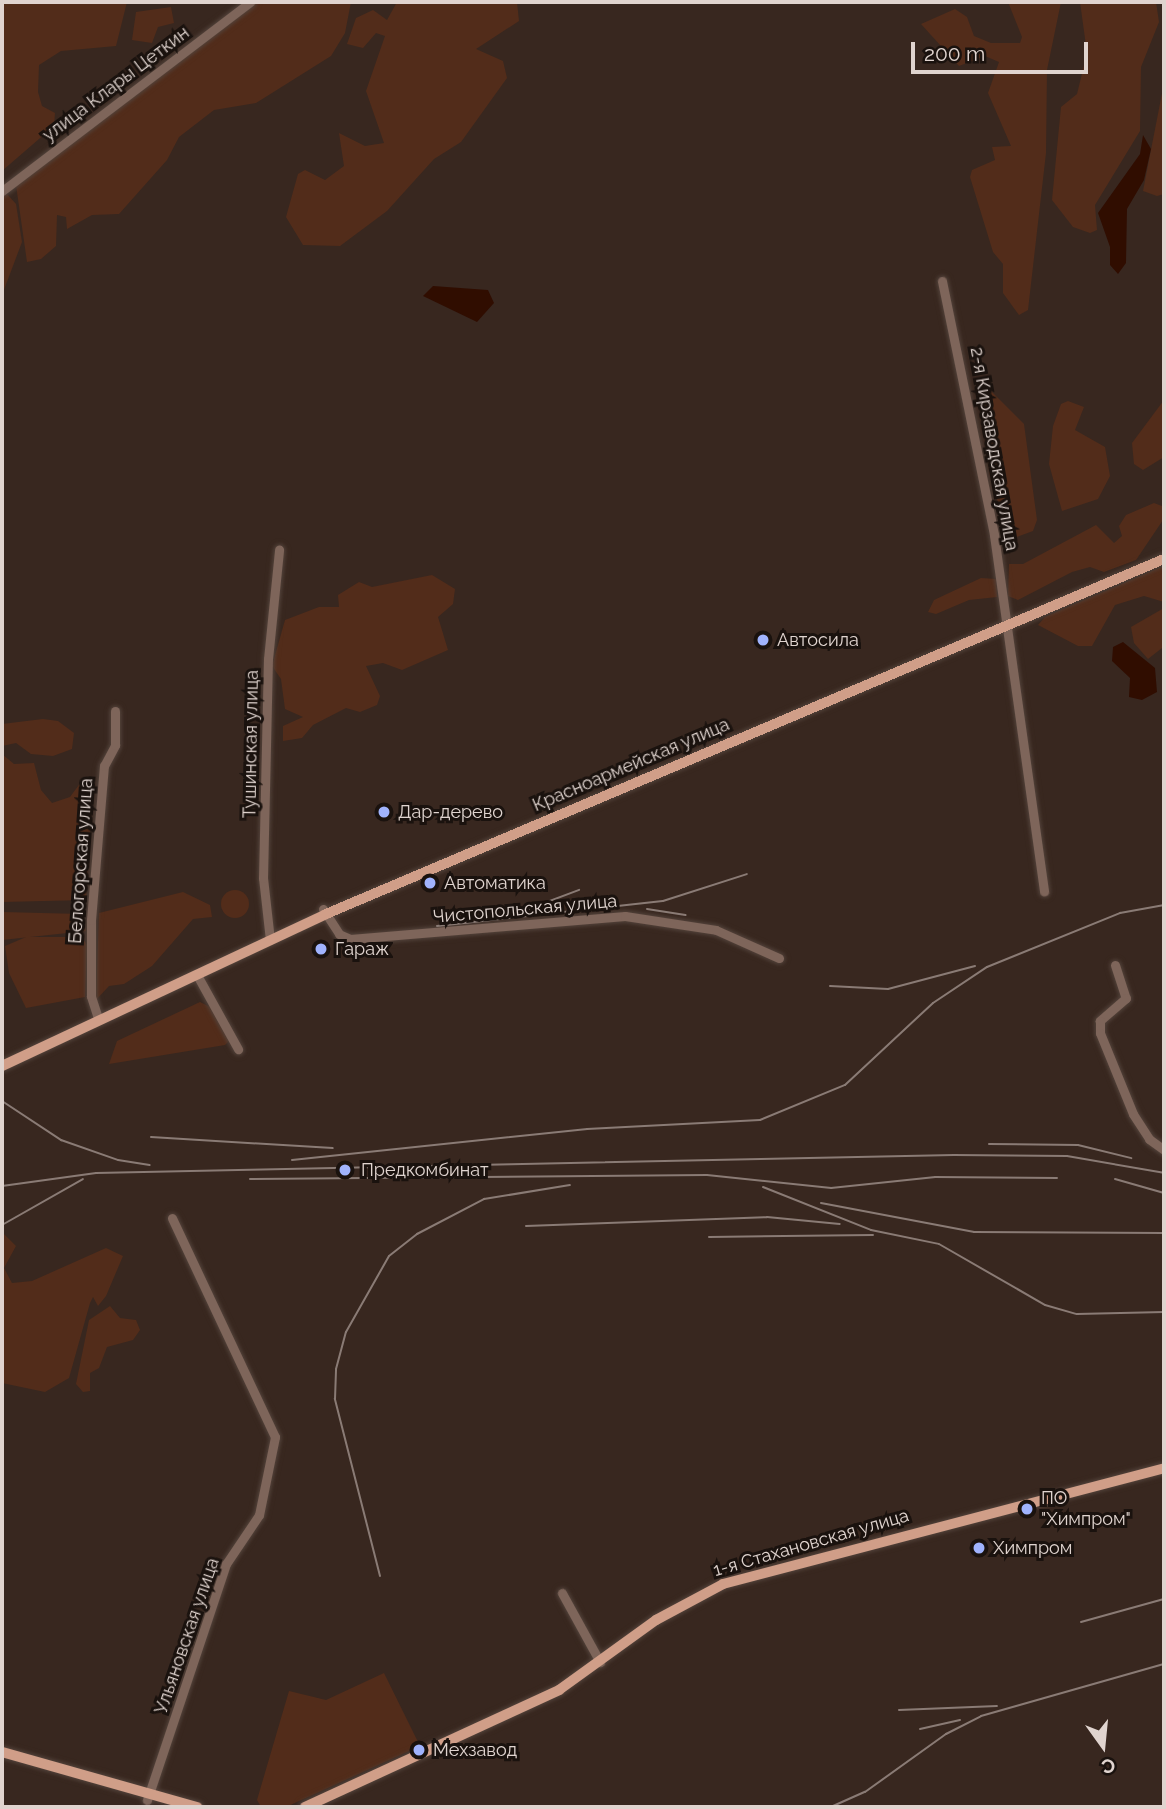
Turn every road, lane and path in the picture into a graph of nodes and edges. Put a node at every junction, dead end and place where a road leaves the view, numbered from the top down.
1 (250, 2) edge
2 (2, 191) edge
3 (942, 281) dead end
4 (279, 550) dead end
5 (1164, 552) edge
6 (1164, 559) edge
7 (1007, 622) junction
8 (115, 711) dead end
9 (1044, 892) dead end
10 (324, 912) junction
11 (269, 937) junction
12 (779, 958) dead end
13 (1115, 965) dead end
14 (197, 975) junction
15 (97, 1015) junction
16 (238, 1049) dead end
17 (2, 1059) edge
18 (2, 1066) edge
19 (1164, 1150) edge
20 (172, 1218) dead end
21 (1164, 1468) edge
22 (562, 1593) dead end
23 (600, 1662) junction
24 (2, 1752) edge
25 (2, 1758) edge
26 (148, 1797) junction
27 (171, 1807) edge
28 (197, 1807) edge
29 (305, 1807) edge

1 - 2 street, улица Клары Цеткин
3 - 7 street, 2-я Кирзаводская улица
4 - 11 street, Тушинская улица
5 - 7 main road, Красноармейская улица
6 - 7 main road, Красноармейская улица
7 - 9 street
7 - 10 main road, Красноармейская улица
8 - 15 street, Белогорская улица
10 - 11 main road, Красноармейская улица
10 - 12 street, Чистопольская улица
11 - 14 main road, Красноармейская улица
11 - 15 main road, Красноармейская улица
13 - 19 street
14 - 16 street
14 - 18 main road, Красноармейская улица
15 - 17 main road, Красноармейская улица
20 - 26 street, Ульяновская улица
21 - 23 main road, 1-я Стахановская улица
22 - 23 street
23 - 29 main road, 1-я Стахановская улица
24 - 26 main road
25 - 26 main road
26 - 27 main road
26 - 28 main road

